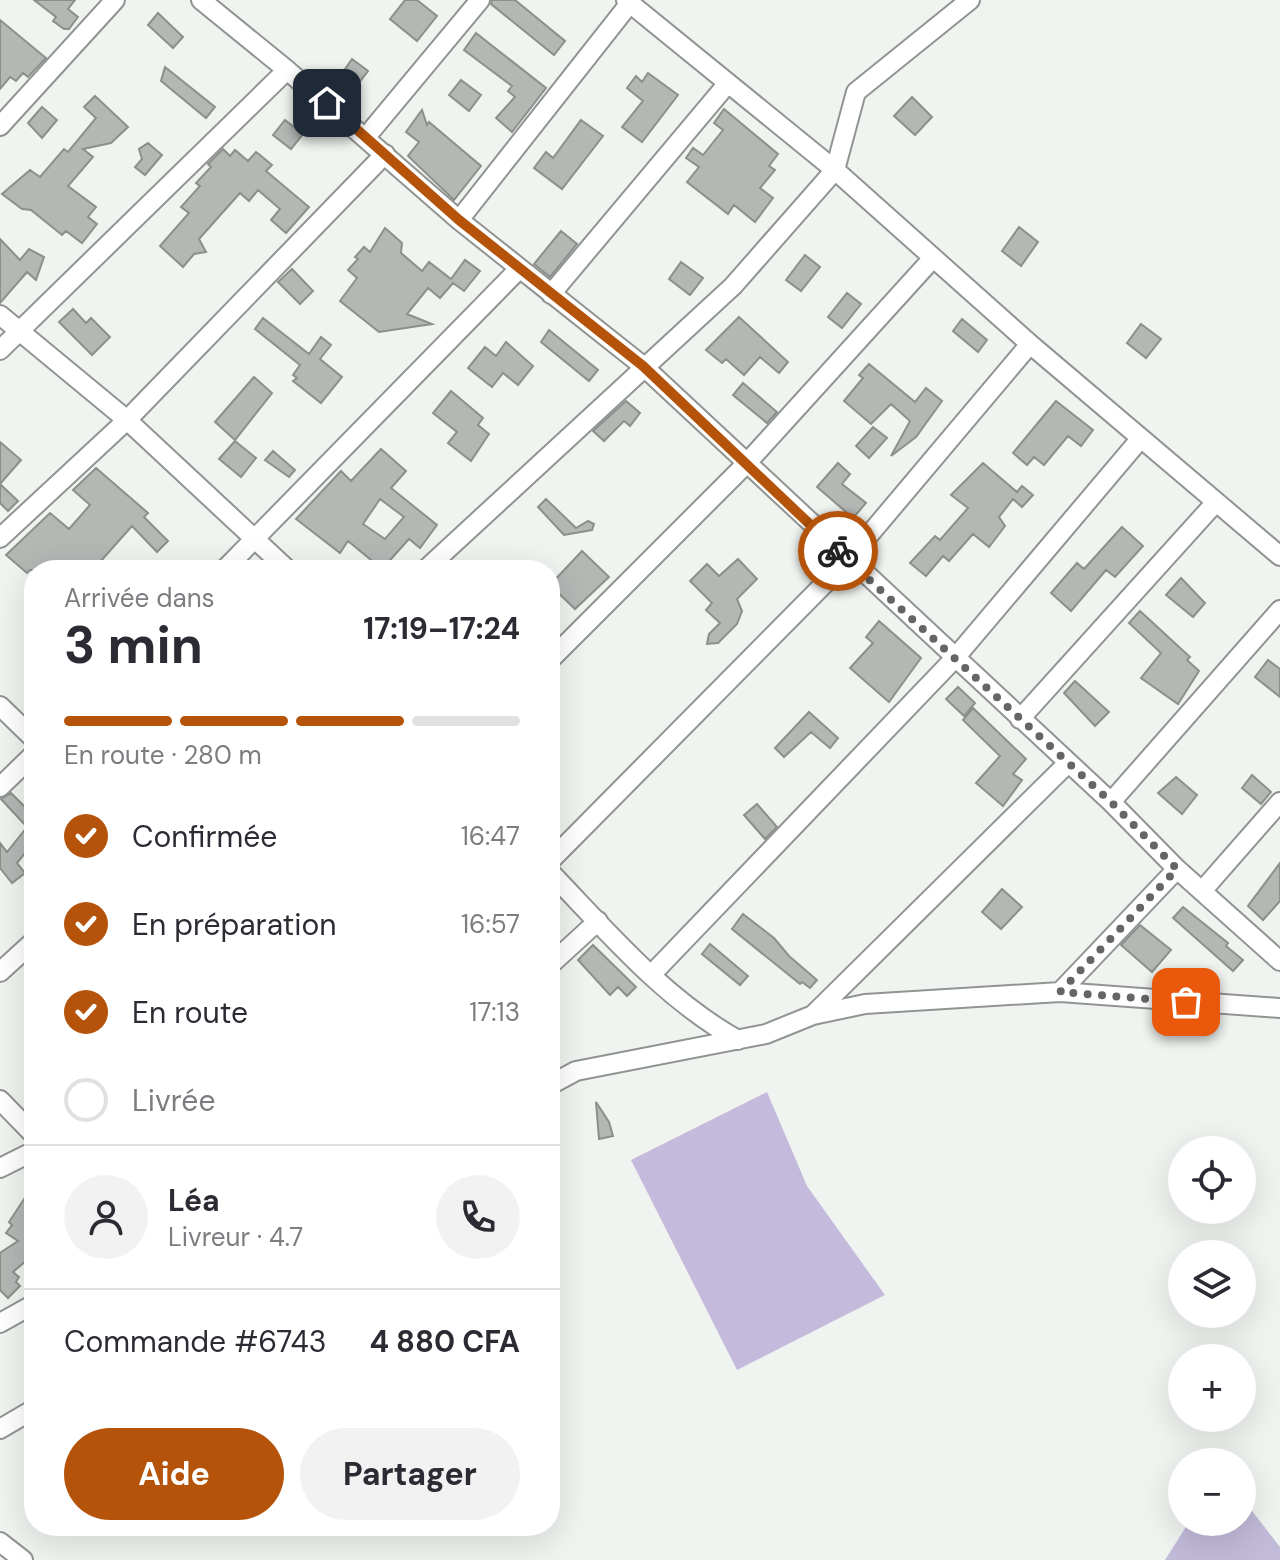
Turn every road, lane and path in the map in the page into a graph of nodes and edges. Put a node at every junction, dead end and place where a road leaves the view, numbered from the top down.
1 (115, 0) edge
2 (201, 0) edge
3 (480, 0) edge
4 (970, 0) edge
5 (628, 1) edge
6 (287, 70) junction
7 (728, 83) junction
8 (0, 126) edge
9 (366, 137) junction
10 (385, 154) junction
11 (835, 170) junction
12 (459, 220) junction
13 (933, 258) junction
14 (519, 269) junction
15 (551, 294) junction
16 (0, 315) edge
17 (19, 331) junction
18 (1030, 344) junction
19 (0, 350) edge
20 (643, 366) junction
21 (127, 420) junction
22 (1141, 438) junction
23 (746, 464) junction
24 (1216, 502) junction
25 (0, 538) edge
26 (255, 540) junction
27 (1280, 556) edge
28 (234, 560) edge
29 (277, 560) edge
30 (436, 560) edge
31 (848, 560) junction
32 (1280, 610) edge
33 (560, 650) edge
34 (955, 658) junction
35 (0, 706) edge
36 (1020, 719) junction
37 (24, 729) edge
38 (1068, 763) junction
39 (24, 764) edge
40 (0, 787) edge
41 (1111, 802) junction
42 (1280, 802) edge
43 (560, 851) edge
44 (1177, 869) junction
45 (560, 882) edge
46 (1202, 891) junction
47 (598, 921) junction
48 (24, 950) edge
49 (560, 956) edge
50 (1280, 961) edge
51 (0, 972) edge
52 (651, 975) junction
53 (1060, 992) junction
54 (1280, 1008) edge
55 (813, 1015) junction
56 (738, 1040) junction
57 (560, 1080) edge
58 (0, 1100) edge
59 (24, 1125) edge
60 (24, 1156) edge
61 (0, 1168) edge
62 (24, 1310) edge
63 (0, 1323) edge
64 (24, 1415) edge
65 (0, 1429) edge
66 (0, 1542) edge
67 (23, 1560) edge

1 - 8 street
2 - 6 street
3 - 9 street
4 - 11 street
5 - 7 street
5 - 12 street
6 - 9 street
6 - 17 street
7 - 11 street
7 - 15 street
9 - 10 street
10 - 12 street
10 - 21 street
11 - 13 street
11 - 20 street
12 - 14 street
13 - 18 street
13 - 23 street
14 - 15 street
14 - 26 street
15 - 20 street
16 - 17 street
17 - 19 street
17 - 21 street
18 - 22 street
18 - 31 street
20 - 23 street
20 - 30 street
21 - 25 street
21 - 26 street
22 - 24 street
22 - 34 street
23 - 31 street
23 - 33 street
24 - 27 street
24 - 36 street
26 - 28 street
26 - 29 street
31 - 34 street
31 - 43 street
32 - 41 street
34 - 36 street
34 - 52 street
35 - 37 street
36 - 38 street
38 - 41 street
38 - 55 street
39 - 40 street
41 - 44 street
42 - 46 street
44 - 46 street
44 - 53 street
45 - 47 street
46 - 50 street
47 - 49 street
47 - 52 street
48 - 51 street
52 - 56 street
53 - 54 street
53 - 55 street
55 - 56 street
56 - 57 street
58 - 59 street
60 - 61 street
62 - 63 street
64 - 65 street
66 - 67 street

